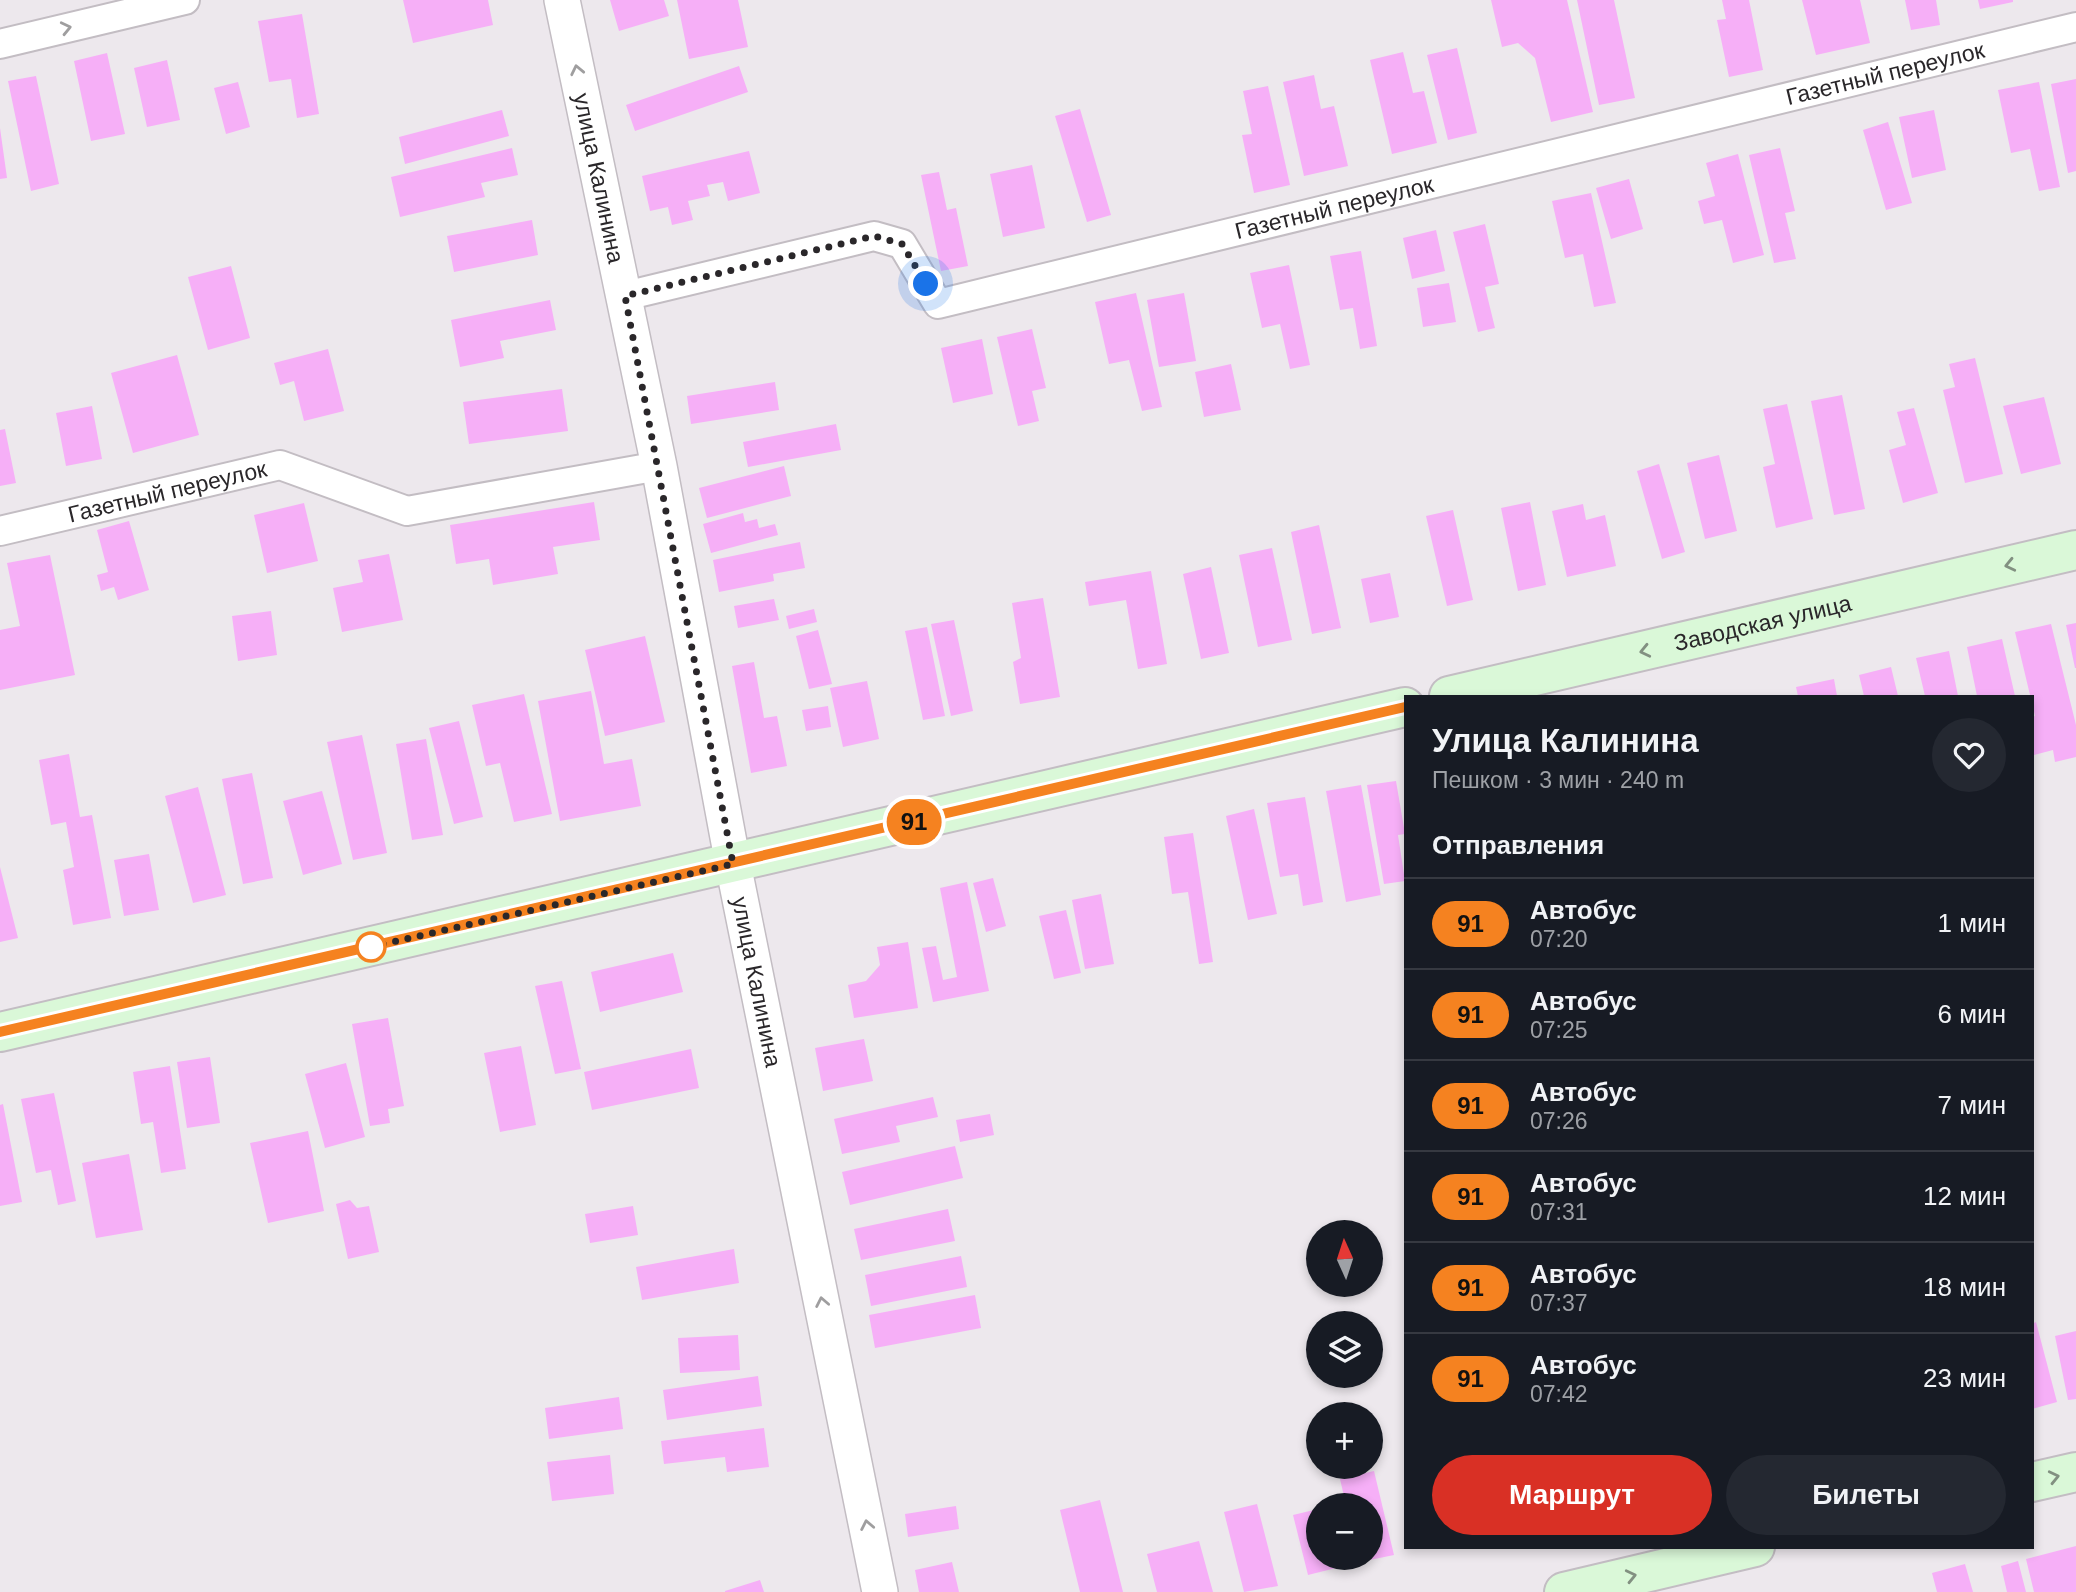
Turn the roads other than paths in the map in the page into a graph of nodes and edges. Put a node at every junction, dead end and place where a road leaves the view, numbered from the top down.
1 (185, 0) edge
2 (562, 0) edge
3 (2076, 27) edge
4 (0, 44) edge
5 (625, 296) junction
6 (659, 466) junction
7 (0, 531) edge
8 (2076, 550) edge
9 (1453, 695) edge
10 (1404, 707) edge
11 (733, 864) junction
12 (0, 1032) edge
13 (2076, 1472) edge
14 (2034, 1482) edge
15 (1747, 1549) edge
16 (880, 1592) edge
17 (1564, 1592) edge

4 -> 1 street
5 -> 2 street, улица Калинина
3 - 5 street, Газетный переулок
5 - 6 street, улица Калинина
6 - 7 street, Газетный переулок
6 - 11 street, улица Калинина
8 -> 9 main road, Заводская улица
10 - 11 main road
11 - 12 main road
16 -> 11 street, улица Калинина
14 -> 13 main road
17 -> 15 main road

